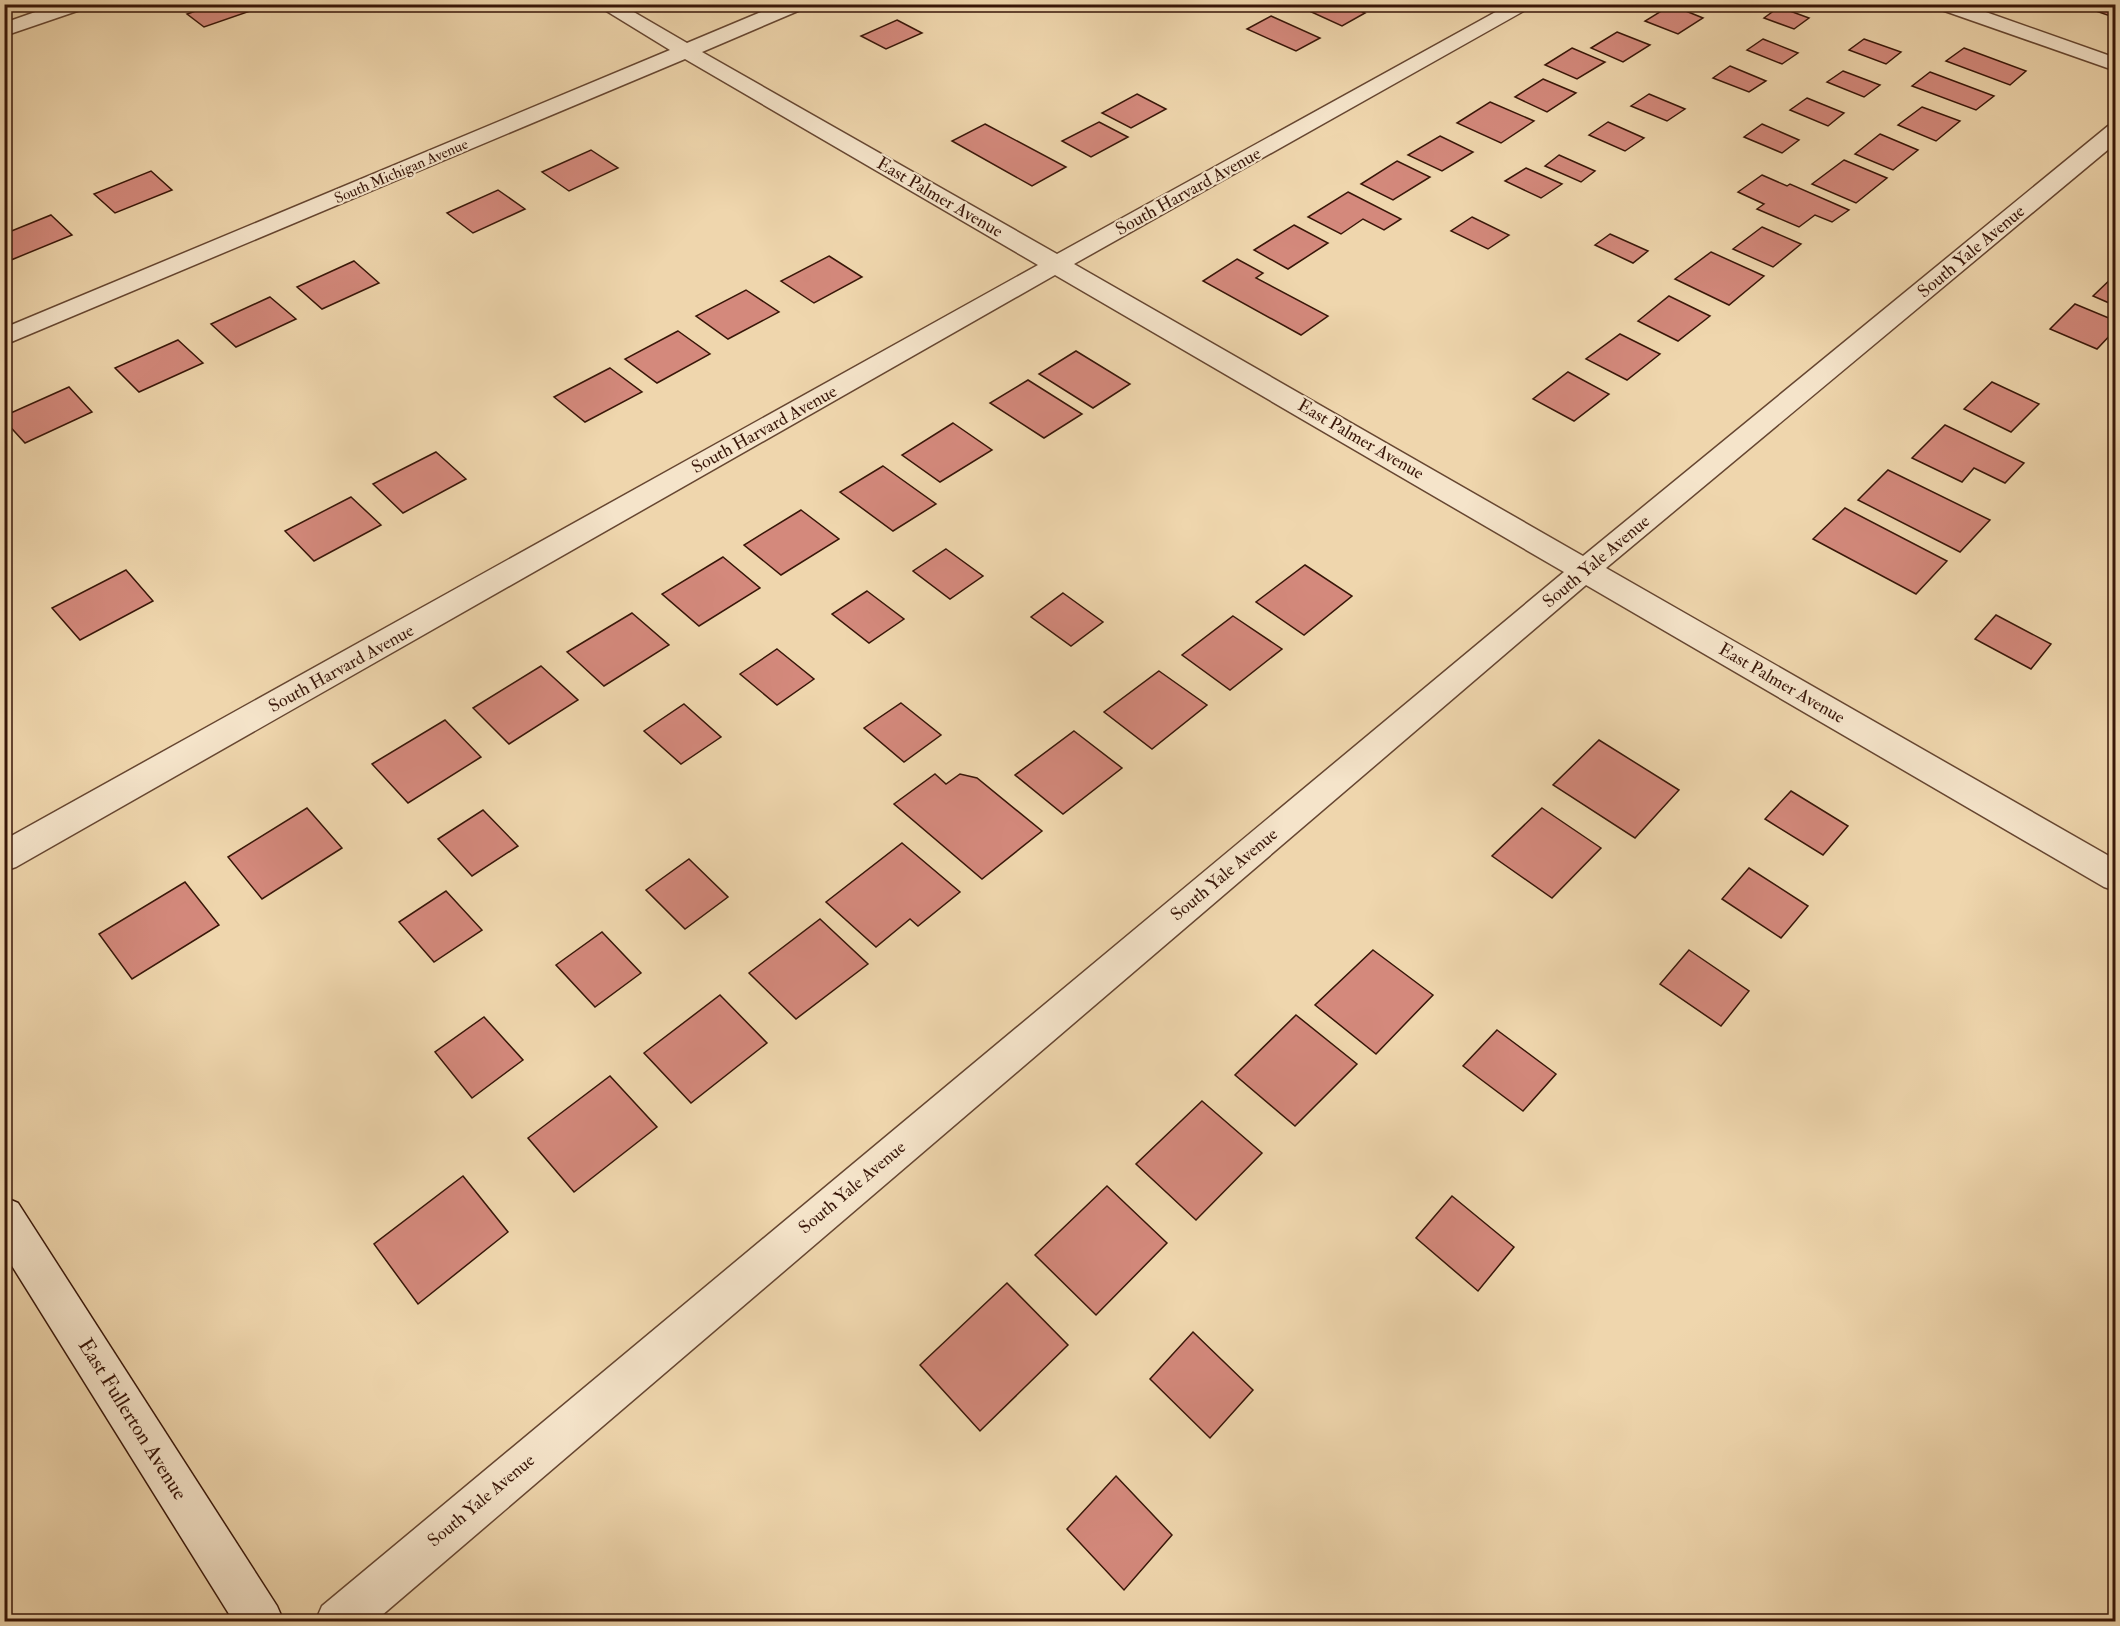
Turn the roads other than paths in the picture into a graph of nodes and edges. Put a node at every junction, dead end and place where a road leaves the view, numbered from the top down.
1 (79, 4) edge
2 (605, 4) edge
3 (798, 4) edge
4 (1526, 4) edge
5 (1943, 4) edge
6 (4, 30) edge
7 (686, 51) junction
8 (2115, 66) edge
9 (2115, 132) edge
10 (1057, 264) junction
11 (4, 336) edge
12 (1586, 569) junction
13 (4, 857) edge
14 (2115, 877) edge
15 (4, 1216) edge
16 (261, 1622) edge
17 (338, 1622) edge

1 - 6 street
2 - 7 street, East Palmer Avenue
3 - 7 street, South Michigan Avenue
4 - 10 street, South Harvard Avenue
5 - 8 street
7 - 10 street, East Palmer Avenue
7 - 11 street, South Michigan Avenue
9 - 12 street, South Yale Avenue
10 - 12 street, East Palmer Avenue
10 - 13 street, South Harvard Avenue
12 - 14 street, East Palmer Avenue
12 - 17 street, South Yale Avenue
15 - 16 street, East Fullerton Avenue

